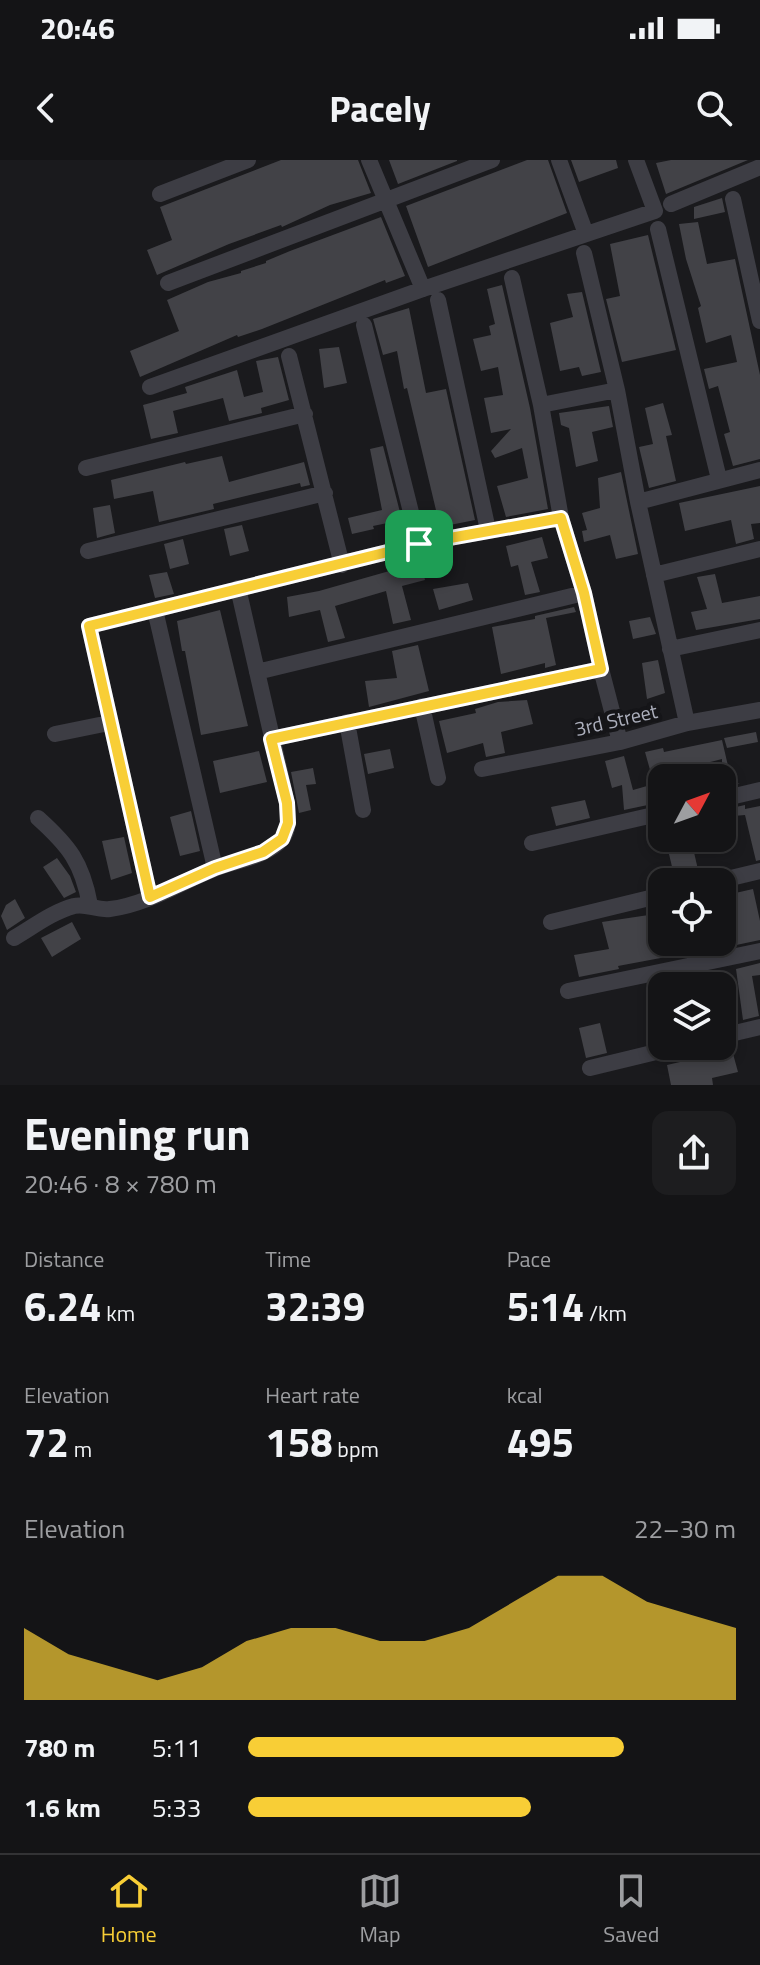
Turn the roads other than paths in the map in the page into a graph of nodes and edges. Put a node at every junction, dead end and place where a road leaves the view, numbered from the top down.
1 (248, 160) edge
2 (369, 160) edge
3 (492, 160) edge
4 (559, 160) edge
5 (636, 160) edge
6 (760, 167) edge
7 (160, 194) dead end
8 (733, 199) dead end
9 (387, 201) junction
10 (671, 204) dead end
11 (658, 229) dead end
12 (586, 234) junction
13 (584, 253) dead end
14 (512, 278) dead end
15 (168, 283) dead end
16 (423, 289) junction
17 (438, 300) dead end
18 (760, 321) edge
19 (364, 325) dead end
20 (289, 356) dead end
21 (150, 387) dead end
22 (617, 390) junction
23 (541, 405) junction
24 (305, 414) junction
25 (86, 468) dead end
26 (760, 470) edge
27 (719, 479) junction
28 (325, 493) junction
29 (638, 502) junction
30 (561, 518) junction
31 (488, 530) junction
32 (419, 544) junction
33 (760, 549) edge
34 (88, 551) dead end
35 (342, 565) junction
36 (654, 575) junction
37 (238, 588) junction
38 (584, 593) junction
39 (155, 610) junction
40 (760, 630) edge
41 (670, 649) junction
42 (601, 669) junction
43 (257, 672) junction
44 (422, 706) junction
45 (760, 710) edge
46 (347, 722) junction
47 (109, 723) junction
48 (687, 723) junction
49 (55, 734) dead end
50 (271, 739) junction
51 (620, 742) junction
52 (482, 769) dead end
53 (438, 778) dead end
54 (760, 790) edge
55 (736, 796) edge
56 (363, 810) dead end
57 (648, 816) edge
58 (38, 818) dead end
59 (532, 843) dead end
60 (215, 868) junction
61 (760, 871) edge
62 (736, 877) edge
63 (150, 897) junction
64 (648, 898) edge
65 (90, 905) junction
66 (551, 922) dead end
67 (14, 938) dead end
68 (760, 951) edge
69 (568, 991) dead end
70 (760, 1027) edge
71 (736, 1033) edge
72 (648, 1054) edge
73 (590, 1068) dead end

1 - 7 street
2 - 9 street
3 - 9 street
4 - 12 street
5 - 12 street
6 - 10 street
8 - 18 street
9 - 15 street
9 - 16 street
11 - 27 street
12 - 16 street
13 - 22 street
14 - 23 street
16 - 21 street
17 - 31 street
19 - 32 street
20 - 24 street
22 - 23 street
22 - 29 street
23 - 30 street
24 - 25 street
24 - 28 street
26 - 27 street
27 - 29 street
28 - 34 street
28 - 35 street
29 - 36 street
30 - 31 street
30 - 38 street
31 - 32 street
32 - 35 street
33 - 36 street
35 - 37 street
36 - 41 street
37 - 39 street
37 - 43 street
38 - 42 street
38 - 43 street
39 - 47 street
39 - 60 street
40 - 41 street
41 - 48 street
42 - 44 street
42 - 51 street
43 - 50 street
44 - 46 street
44 - 53 street
45 - 48 street, 3rd Street
46 - 50 street
46 - 56 street
47 - 49 street
47 - 63 street
48 - 51 street, 3rd Street
50 - 60 street
51 - 52 street, 3rd Street
54 - 55 street
57 - 59 street
58 - 65 street
60 - 63 street
61 - 62 street
63 - 65 street
64 - 66 street
65 - 67 street
68 - 69 street
70 - 71 street
72 - 73 street

